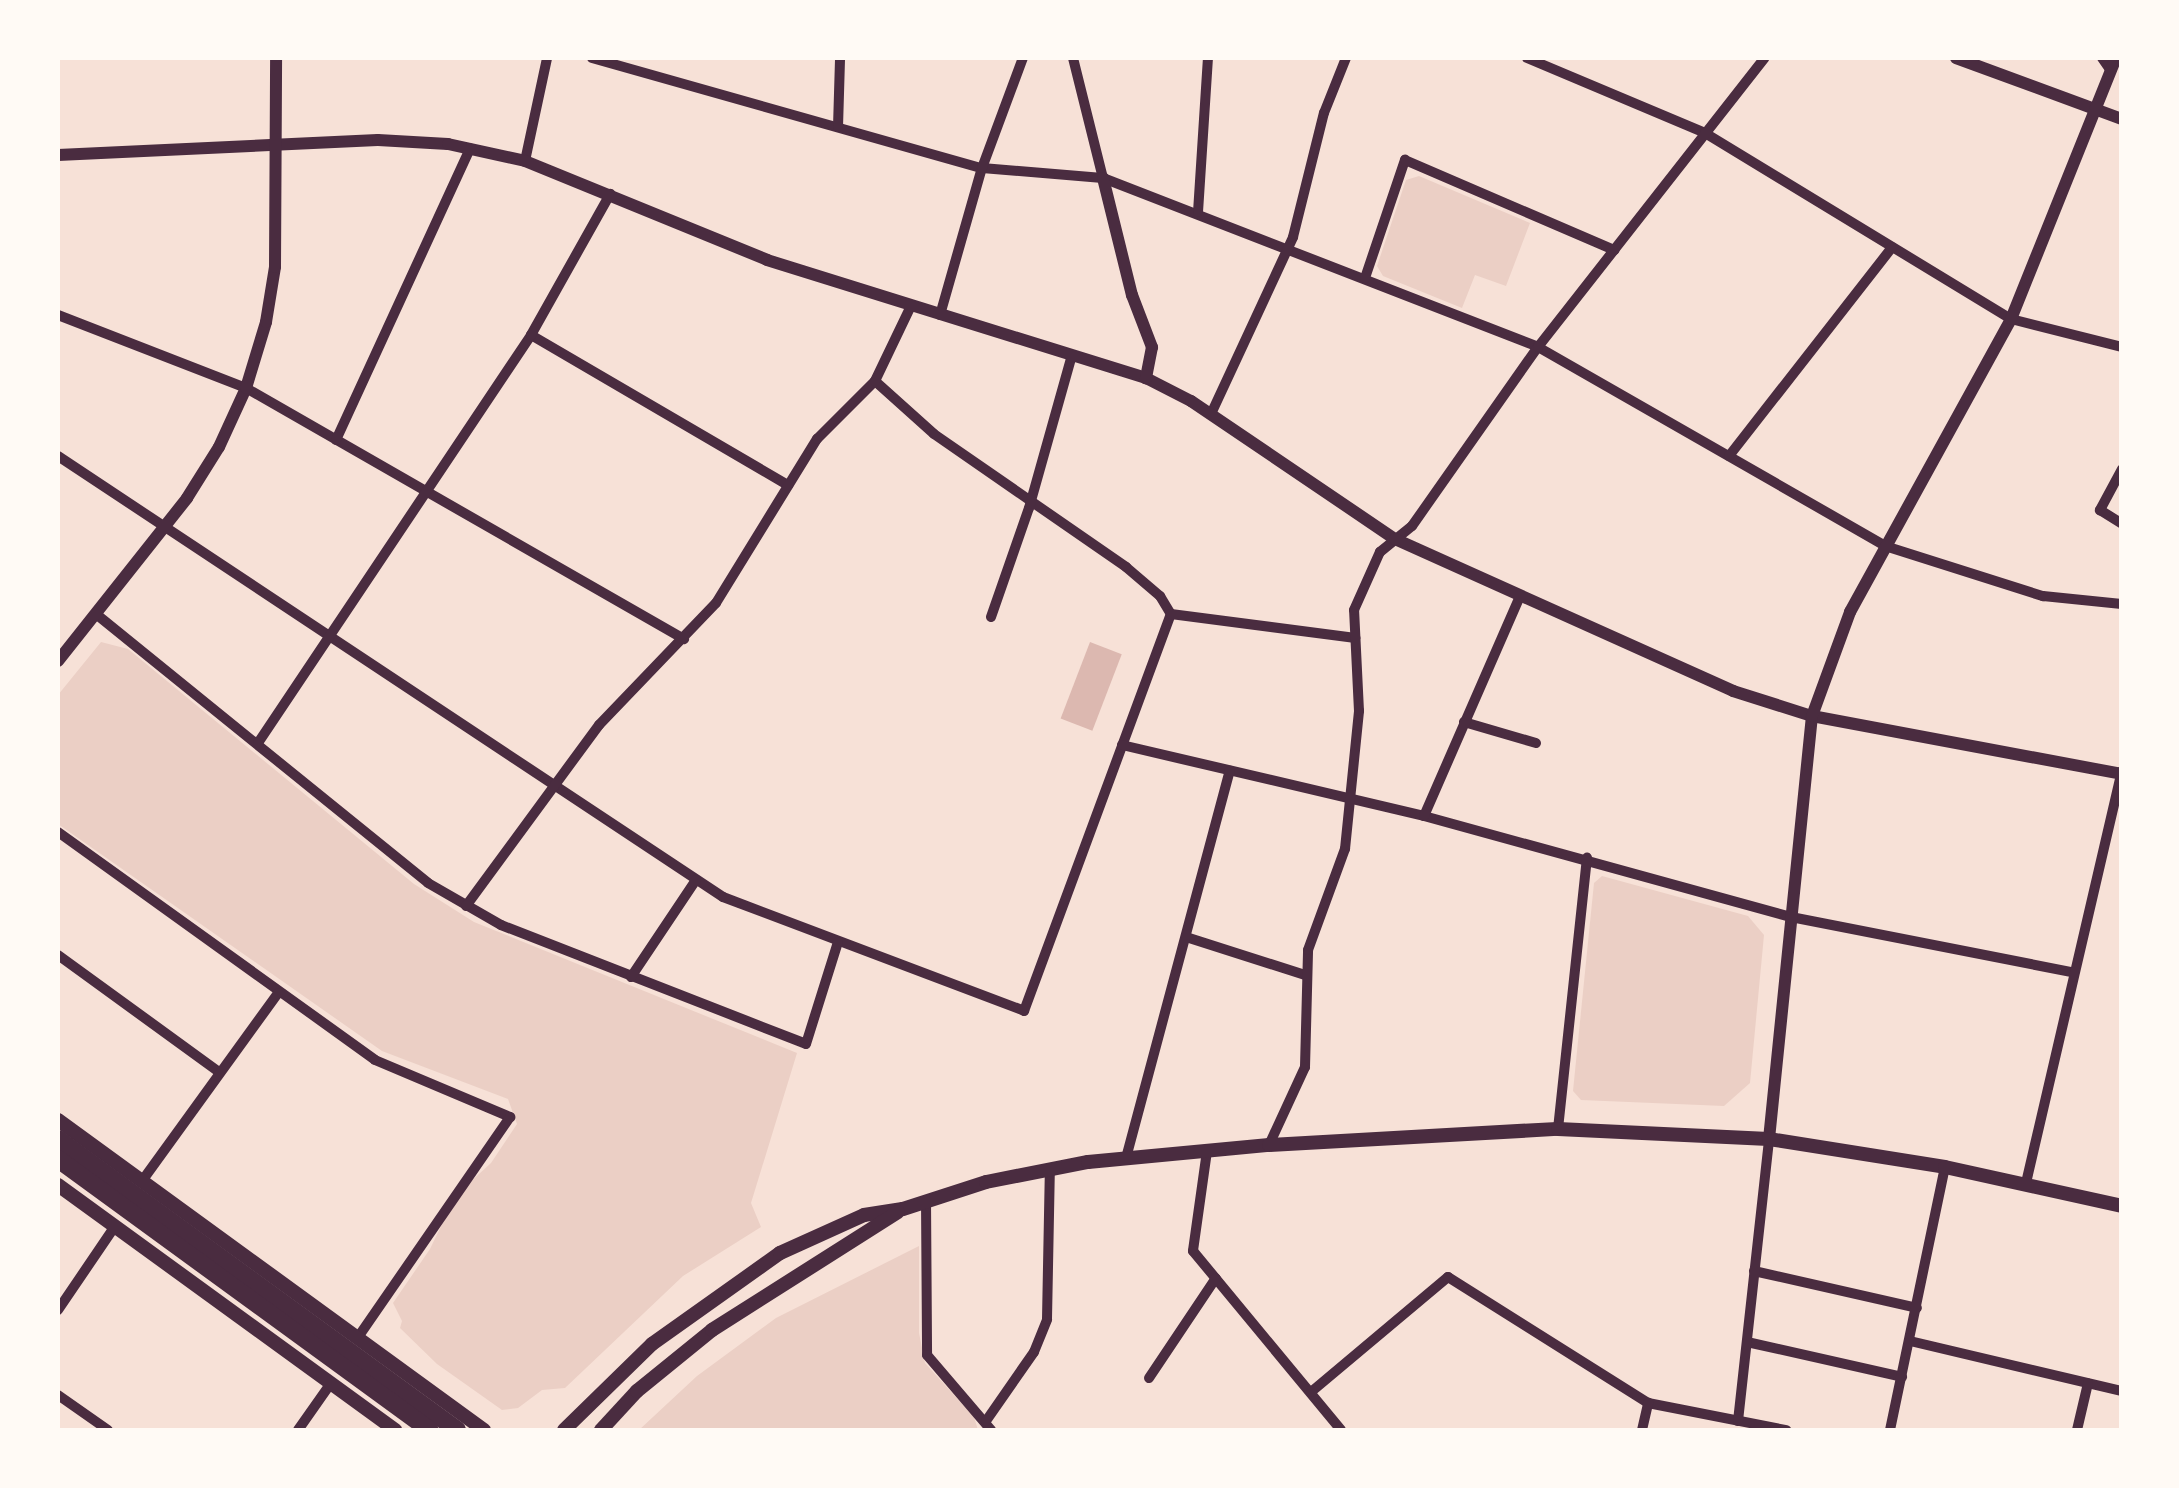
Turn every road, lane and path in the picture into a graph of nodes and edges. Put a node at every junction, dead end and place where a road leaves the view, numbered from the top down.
1 (276, 58) edge
2 (547, 58) edge
3 (592, 58) edge
4 (840, 58) edge
5 (1023, 58) edge
6 (1073, 58) edge
7 (1208, 58) edge
8 (1346, 58) edge
9 (1527, 58) edge
10 (1561, 58) edge
11 (1764, 58) edge
12 (1956, 58) edge
13 (2102, 58) edge
14 (2114, 64) edge
15 (1555, 70) junction
16 (2095, 111) junction
17 (2122, 119) edge
18 (838, 127) junction
19 (1705, 134) junction
20 (277, 145) junction
21 (470, 148) junction
22 (58, 154) edge
23 (525, 161) junction
24 (982, 168) junction
25 (1102, 178) junction
26 (610, 194) junction
27 (1198, 212) junction
28 (1892, 247) junction
29 (1288, 248) junction
30 (1614, 250) junction
31 (1365, 278) junction
32 (912, 306) junction
33 (940, 315) junction
34 (58, 316) edge
35 (2010, 319) junction
36 (531, 334) junction
37 (1538, 347) junction
38 (2122, 347) edge
39 (1072, 355) junction
40 (1146, 378) junction
41 (875, 381) junction
42 (246, 388) junction
43 (1211, 414) junction
44 (336, 440) junction
45 (1729, 456) junction
46 (59, 459) edge
47 (2122, 469) edge
48 (788, 485) junction
49 (426, 492) junction
50 (1030, 500) junction
51 (2122, 524) edge
52 (165, 526) junction
53 (1395, 539) junction
54 (1886, 546) junction
55 (1520, 596) junction
56 (2122, 604) edge
57 (96, 614) junction
58 (1171, 614) junction
59 (992, 617) dead end
60 (328, 637) junction
61 (1356, 638) junction
62 (684, 639) junction
63 (58, 662) edge
64 (1812, 716) junction
65 (1464, 722) junction
66 (258, 743) junction
67 (1536, 743) dead end
68 (1122, 745) junction
69 (1230, 771) junction
70 (2121, 773) edge
71 (555, 786) junction
72 (1349, 797) junction
73 (1424, 816) junction
74 (58, 832) edge
75 (1587, 858) junction
76 (696, 880) junction
77 (466, 906) junction
78 (1791, 917) junction
79 (1186, 936) junction
80 (838, 942) junction
81 (58, 955) edge
82 (2072, 972) junction
83 (1305, 975) junction
84 (631, 977) junction
85 (278, 993) junction
86 (219, 1072) junction
87 (58, 1120) edge
88 (1558, 1129) junction
89 (58, 1139) edge
90 (1769, 1139) junction
91 (1269, 1145) junction
92 (1207, 1151) junction
93 (1126, 1158) junction
94 (58, 1159) edge
95 (1945, 1167) junction
96 (1050, 1168) junction
97 (142, 1181) junction
98 (2026, 1183) junction
99 (58, 1185) edge
100 (926, 1200) junction
101 (2122, 1206) edge
102 (903, 1209) junction
103 (115, 1226) junction
104 (1754, 1271) junction
105 (1216, 1278) junction
106 (1916, 1308) junction
107 (58, 1310) edge
108 (360, 1336) junction
109 (1910, 1341) junction
110 (1746, 1342) junction
111 (1902, 1377) junction
112 (1149, 1378) dead end
113 (331, 1383) junction
114 (2088, 1383) junction
115 (2122, 1390) edge
116 (1311, 1392) junction
117 (58, 1395) edge
118 (1648, 1403) junction
119 (1738, 1421) junction
120 (988, 1426) edge
121 (1891, 1429) edge
122 (108, 1430) edge
123 (298, 1430) edge
124 (396, 1430) edge
125 (430, 1430) edge
126 (457, 1430) edge
127 (484, 1430) edge
128 (564, 1430) edge
129 (601, 1430) edge
130 (1341, 1430) edge
131 (1642, 1430) edge
132 (1786, 1430) edge
133 (1906, 1430) edge
134 (2077, 1430) edge

1 - 20 street
2 - 23 street
3 - 18 street
4 - 18 street
5 - 24 street
6 - 25 street
7 - 27 street
8 - 29 street
9 - 15 street
10 - 15 street
11 - 19 street
12 - 16 street
13 - 14 street
14 - 16 street
15 - 19 street
16 - 17 street
16 - 35 street
18 - 24 street
19 - 28 street
19 - 30 street
20 - 21 street
20 - 22 street
20 - 42 street
21 - 23 street
21 - 44 street
23 - 26 street
24 - 25 street
24 - 33 street
25 - 27 street
25 - 40 street
26 - 32 street
26 - 36 street
27 - 29 street
28 - 35 street
28 - 45 street
29 - 31 street
29 - 43 street
30 - 31 street
30 - 37 street
31 - 37 street
32 - 33 street
32 - 41 street
33 - 39 street
34 - 42 street
35 - 38 street
35 - 54 street
36 - 48 street
36 - 49 street
37 - 45 street
37 - 53 street
39 - 40 street
39 - 50 street
40 - 43 street
41 - 48 street
41 - 50 street
42 - 44 street
42 - 52 street
43 - 53 street
44 - 49 street
45 - 54 street
46 - 52 street
47 - 51 street
48 - 62 street
49 - 60 street
49 - 62 street
50 - 58 street
50 - 59 street
52 - 57 street
52 - 60 street
53 - 55 street
53 - 61 street
54 - 56 street
54 - 64 street
55 - 64 street
55 - 65 street
57 - 63 street
57 - 66 street
58 - 61 street
58 - 68 street
60 - 66 street
60 - 71 street
61 - 72 street
62 - 71 street
64 - 70 street
64 - 78 street
65 - 67 street
65 - 73 street
66 - 77 street
68 - 69 street
68 - 80 street
69 - 72 street
69 - 79 street
70 - 82 street
71 - 76 street
71 - 77 street
72 - 73 street
72 - 83 street
73 - 75 street
74 - 85 street
75 - 78 street
75 - 88 street
76 - 80 street
76 - 84 street
77 - 84 street
78 - 82 street
78 - 90 street
79 - 83 street
79 - 93 street
80 - 84 street
81 - 86 street
82 - 98 street
83 - 91 street
85 - 86 street
85 - 108 street
86 - 97 street
87 - 97 main road
88 - 90 main road
88 - 91 main road
89 - 126 highway
90 - 95 main road
90 - 104 street
91 - 92 main road
92 - 93 main road
92 - 105 street
93 - 96 main road
94 - 125 highway
95 - 98 main road
95 - 106 street
96 - 100 main road
96 - 120 street
97 - 108 main road
98 - 101 main road
99 - 103 main road
100 - 102 main road
100 - 120 street
102 - 128 main road
102 - 129 main road
103 - 107 street
103 - 113 main road
104 - 106 street
104 - 110 street
105 - 112 street
105 - 116 street
106 - 109 street
108 - 127 main road
109 - 111 street
109 - 114 street
110 - 111 street
110 - 119 street
111 - 121 street
113 - 123 street
113 - 124 main road
114 - 115 street
114 - 134 street
116 - 118 street
116 - 130 street
117 - 122 street
118 - 119 street
118 - 131 street
119 - 132 street
121 - 133 street

